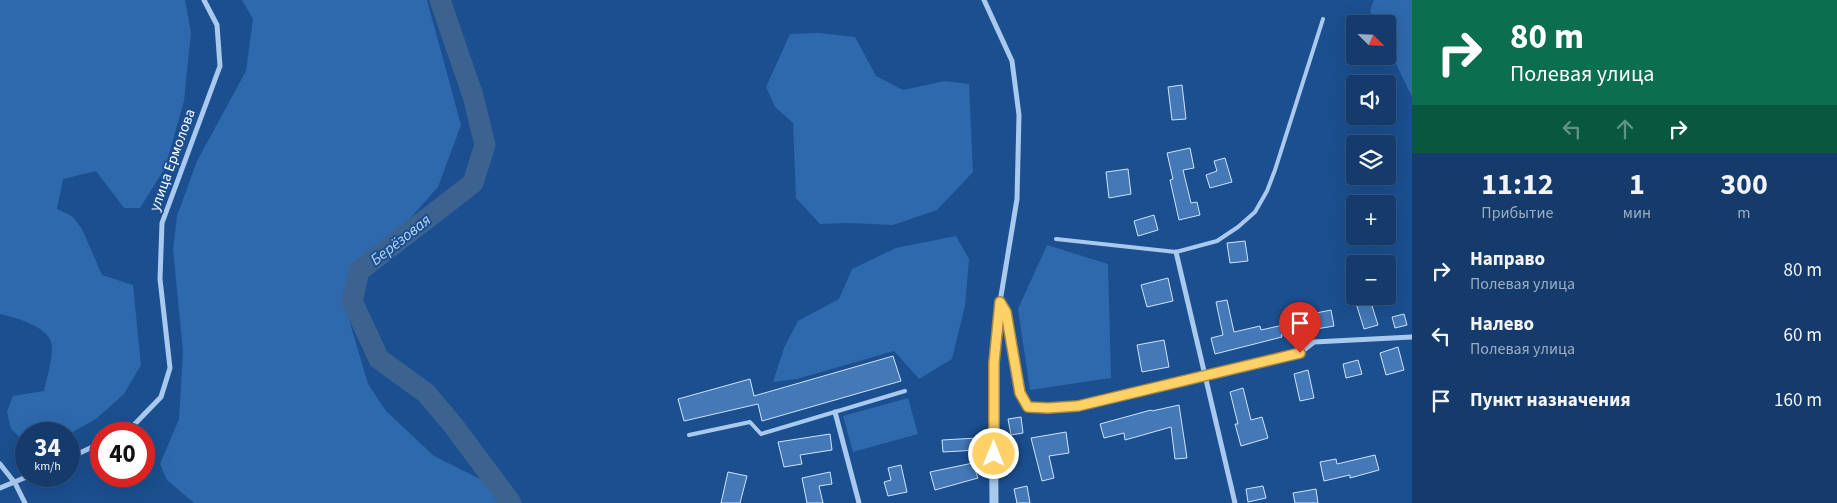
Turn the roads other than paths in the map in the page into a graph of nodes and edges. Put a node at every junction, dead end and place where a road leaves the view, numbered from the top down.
1 (204, 0) edge
2 (984, 0) edge
3 (1323, 19) dead end
4 (1056, 239) dead end
5 (1176, 252) junction
6 (1000, 302) junction
7 (1412, 337) edge
8 (1204, 376) junction
9 (905, 391) dead end
10 (835, 412) junction
11 (137, 422) edge
12 (689, 435) dead end
13 (0, 464) edge
14 (15, 483) joint
15 (17, 487) edge
16 (0, 488) edge
17 (25, 503) edge
18 (859, 503) edge
19 (994, 503) edge
20 (1235, 503) edge

1 - 11 street, улица Ермолова
2 - 6 street
3 - 5 lane
4 - 5 lane
5 - 8 street
6 - 8 street
6 - 19 street
7 - 8 street
8 - 20 street
9 - 10 lane
10 - 12 lane
10 - 18 street
13 - 14 street
14 - 16 street
15 - 17 street

